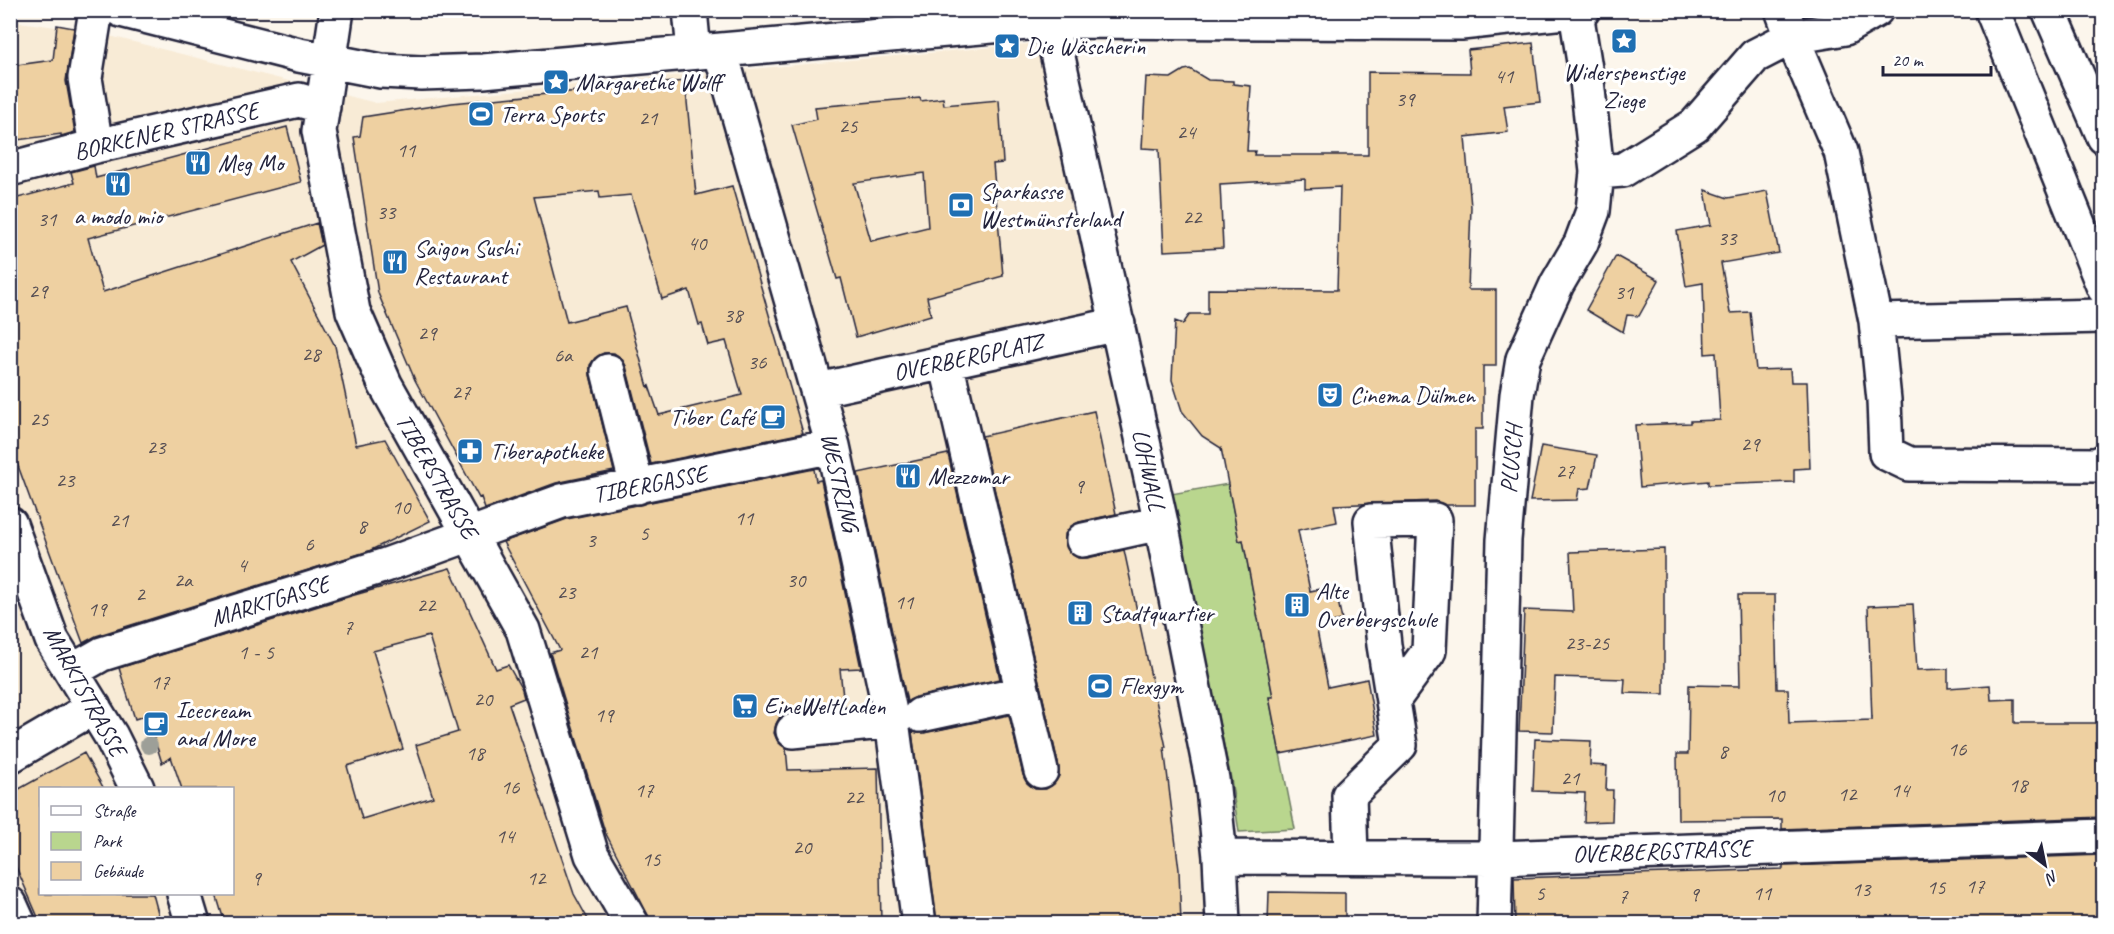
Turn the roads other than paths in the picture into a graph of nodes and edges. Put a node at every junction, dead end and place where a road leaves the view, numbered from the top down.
1 (96, 10) edge
2 (121, 10) edge
3 (337, 10) edge
4 (690, 10) edge
5 (1876, 10) edge
6 (1992, 10) edge
7 (2049, 10) edge
8 (1579, 11) edge
9 (1046, 16) edge
10 (924, 21) edge
11 (1787, 24) edge
12 (707, 51) junction
13 (330, 62) junction
14 (323, 107) junction
15 (2103, 137) edge
16 (96, 146) junction
17 (10, 169) edge
18 (1598, 172) junction
19 (2103, 288) edge
20 (2103, 316) edge
21 (1876, 321) junction
22 (1118, 324) junction
23 (946, 362) junction
24 (608, 370) dead end
25 (818, 390) junction
26 (833, 447) junction
27 (2103, 461) edge
28 (637, 487) junction
29 (1161, 523) junction
30 (10, 524) edge
31 (471, 535) junction
32 (1083, 540) dead end
33 (72, 671) junction
34 (1022, 693) junction
35 (1393, 700) junction
36 (94, 707) junction
37 (906, 718) junction
38 (793, 731) dead end
39 (10, 756) edge
40 (1041, 771) dead end
41 (136, 787) edge
42 (2103, 836) edge
43 (1351, 856) junction
44 (1220, 857) junction
45 (1497, 858) junction
46 (184, 895) edge
47 (10, 904) edge
48 (18, 924) edge
49 (193, 924) edge
50 (632, 924) edge
51 (920, 924) edge
52 (1223, 924) edge
53 (1494, 924) edge

1 - 16 street
2 - 13 street
3 - 13 street, TIBERSTRASSE
4 - 12 street, WESTRING
5 - 11 street
6 - 19 street
7 - 15 street
8 - 9 street
8 - 18 street, PLUSCH
9 - 10 street
9 - 22 street, LOHWALL
10 - 12 street
11 - 18 street
11 - 21 street
12 - 13 street
12 - 25 street, WESTRING
13 - 14 street, TIBERSTRASSE
14 - 16 street, BORKENER STRASSE
14 - 31 street, TIBERSTRASSE
16 - 17 street, BORKENER STRASSE
18 - 45 street, PLUSCH
20 - 21 street
21 - 27 street
22 - 23 street, OVERBERGPLATZ
22 - 29 street, LOHWALL
23 - 25 street, OVERBERGPLATZ
23 - 34 street
24 - 28 street
25 - 26 street, WESTRING
26 - 28 street, TIBERGASSE
26 - 37 street, WESTRING
28 - 31 street, TIBERGASSE
29 - 32 street
29 - 44 street, LOHWALL
30 - 33 street, MARKTSTRASSE
31 - 33 street, MARKTGASSE
31 - 50 street, TIBERSTRASSE
33 - 36 street, MARKTSTRASSE
34 - 37 street
34 - 40 street
35 - 35 street
35 - 43 street
36 - 39 street
36 - 41 street, MARKTSTRASSE
37 - 38 street
37 - 51 street, WESTRING
42 - 45 street, OVERBERGSTRASSE
43 - 44 street, OVERBERGSTRASSE
43 - 45 street, OVERBERGSTRASSE
44 - 52 street, LOHWALL
45 - 53 street, PLUSCH
46 - 49 street
47 - 48 street

